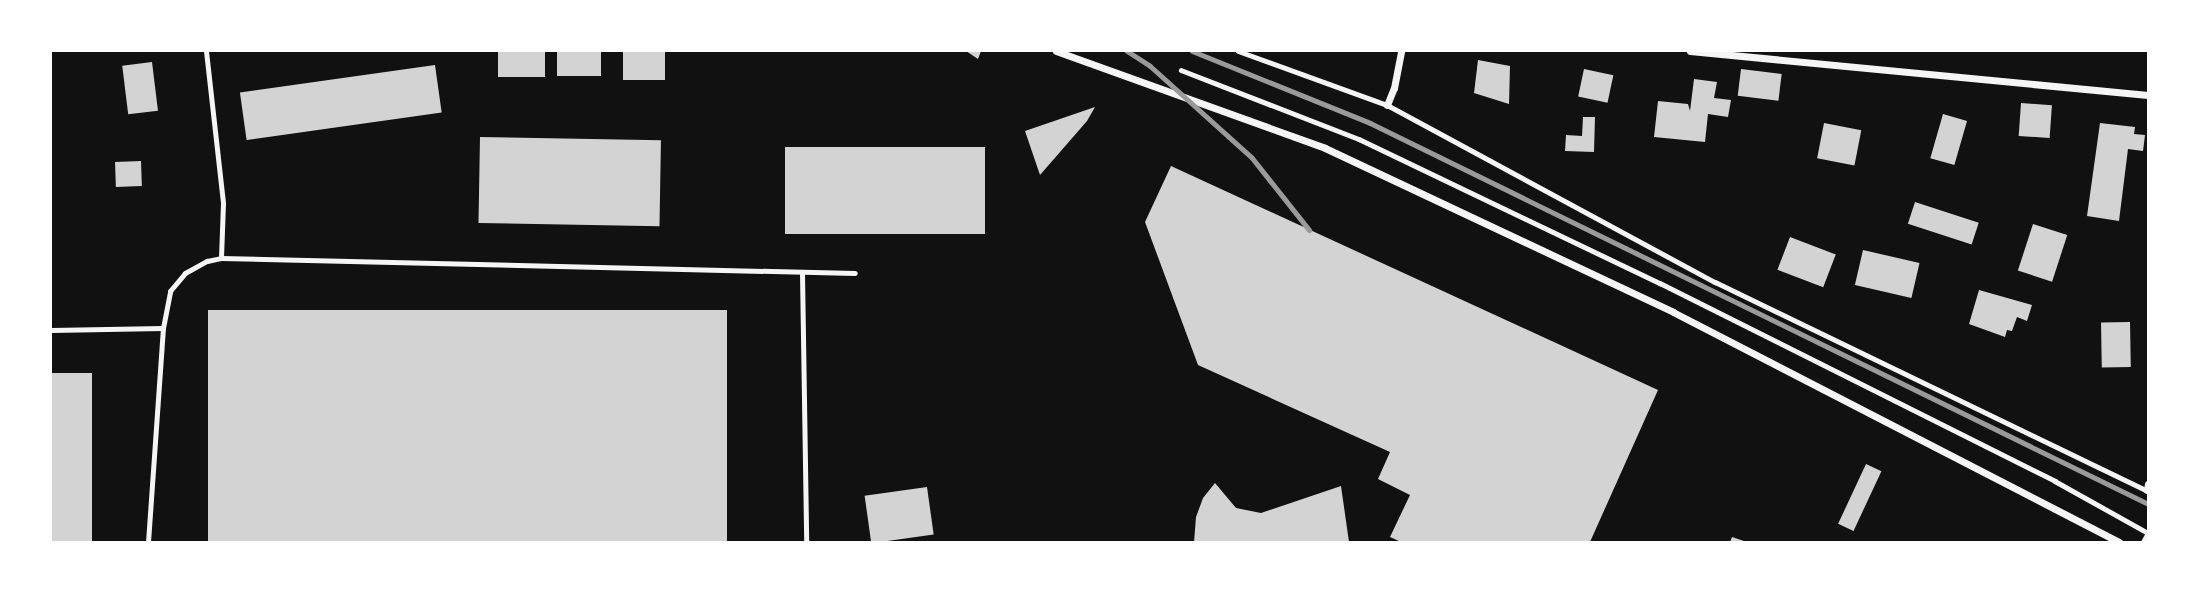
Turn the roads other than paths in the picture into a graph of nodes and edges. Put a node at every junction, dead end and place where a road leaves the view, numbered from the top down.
1 (206, 51) edge
2 (1056, 51) edge
3 (1238, 51) edge
4 (1401, 51) edge
5 (1690, 51) edge
6 (2148, 95) edge
7 (1387, 106) junction
8 (221, 258) junction
9 (802, 273) junction
10 (855, 273) dead end
11 (163, 328) junction
12 (51, 330) edge
13 (2148, 488) edge
14 (148, 542) edge
15 (806, 542) edge
16 (2119, 542) edge

1 - 8 lane
2 - 16 street
3 - 7 lane
4 - 7 street
5 - 6 street
7 - 13 lane
8 - 9 lane
8 - 11 lane
9 - 10 lane
9 - 15 lane
11 - 12 lane
11 - 14 lane

